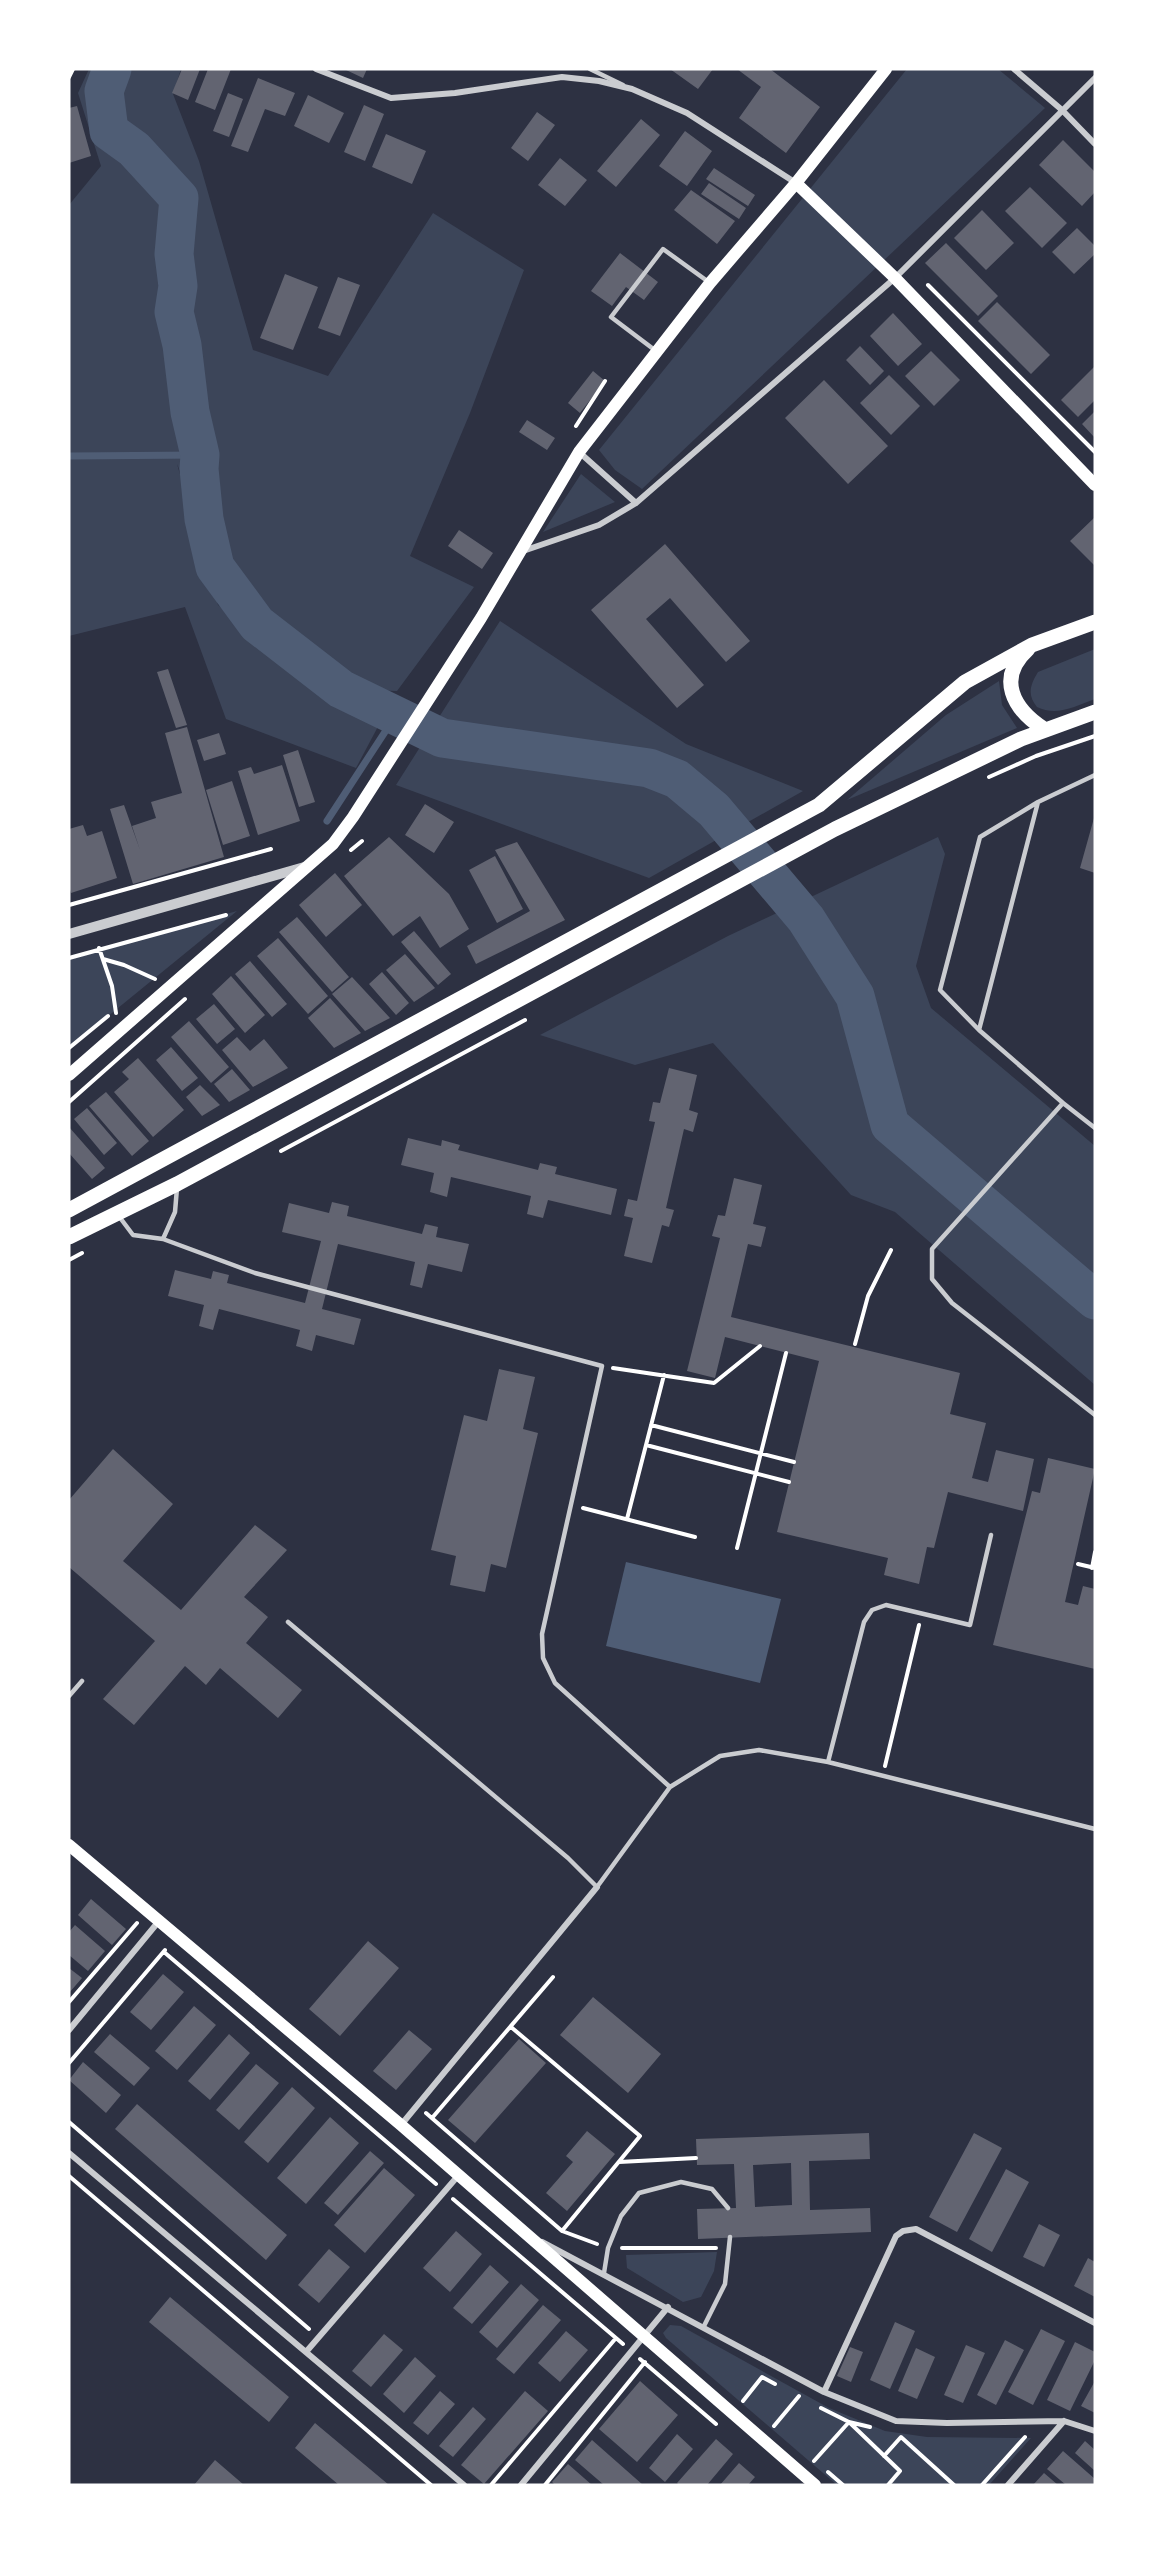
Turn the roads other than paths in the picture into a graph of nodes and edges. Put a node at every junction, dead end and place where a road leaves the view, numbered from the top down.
1 (316, 69) edge
2 (590, 69) edge
3 (886, 69) edge
4 (1014, 69) edge
5 (1095, 78) edge
6 (632, 89) junction
7 (1062, 110) junction
8 (1095, 144) edge
9 (796, 183) junction
10 (896, 278) junction
11 (710, 284) junction
12 (656, 351) junction
13 (579, 452) junction
14 (1095, 485) edge
15 (636, 503) junction
16 (521, 552) junction
17 (1095, 622) edge
18 (1032, 645) junction
19 (1095, 712) edge
20 (1044, 729) junction
21 (1095, 775) edge
22 (1038, 802) junction
23 (311, 865) junction
24 (69, 934) edge
25 (979, 1030) junction
26 (69, 1076) edge
27 (1063, 1103) junction
28 (1095, 1128) edge
29 (177, 1184) junction
30 (69, 1210) edge
31 (117, 1213) junction
32 (69, 1237) edge
33 (163, 1239) junction
34 (1095, 1414) edge
35 (991, 1534) dead end
36 (288, 1622) dead end
37 (82, 1681) dead end
38 (69, 1696) edge
39 (828, 1762) junction
40 (670, 1787) junction
41 (1095, 1829) edge
42 (69, 1845) edge
43 (597, 1887) junction
44 (159, 1921) junction
45 (69, 2030) edge
46 (401, 2125) junction
47 (69, 2153) edge
48 (458, 2177) junction
49 (728, 2208) dead end
50 (520, 2231) junction
51 (730, 2237) dead end
52 (604, 2273) junction
53 (668, 2307) junction
54 (1095, 2322) edge
55 (704, 2326) junction
56 (645, 2336) junction
57 (306, 2352) junction
58 (824, 2392) junction
59 (1064, 2421) junction
60 (1095, 2431) edge
61 (464, 2485) edge
62 (521, 2485) edge
63 (815, 2485) edge
64 (1008, 2485) edge

1 - 6 street
2 - 6 lane
3 - 9 main road
4 - 7 street
5 - 7 street
6 - 9 street
7 - 8 street
7 - 10 street
9 - 10 main road
9 - 11 main road
10 - 14 main road
10 - 15 street
11 - 12 main road
11 - 12 lane
12 - 13 main road
13 - 15 street
13 - 16 main road
15 - 16 street
16 - 23 main road
17 - 18 main road
18 - 20 main road
18 - 30 main road
19 - 20 main road
20 - 29 main road
21 - 22 lane
22 - 25 lane
22 - 25 lane
23 - 24 street
23 - 26 main road
25 - 27 lane
27 - 28 lane
27 - 34 lane
29 - 31 main road
29 - 33 lane
31 - 32 main road
31 - 33 lane
33 - 40 lane
35 - 39 lane
36 - 43 lane
37 - 38 lane
39 - 40 lane
39 - 41 lane
40 - 43 lane
42 - 44 main road
43 - 46 street
44 - 45 street
44 - 46 main road
46 - 48 main road
47 - 57 street
48 - 50 main road
48 - 57 street
49 - 52 lane
50 - 52 street
50 - 56 main road
51 - 55 lane
52 - 53 street
53 - 55 street
53 - 56 street
54 - 58 street
55 - 58 street
56 - 62 street
56 - 63 main road
57 - 61 street
58 - 59 street
59 - 60 street
59 - 64 street

